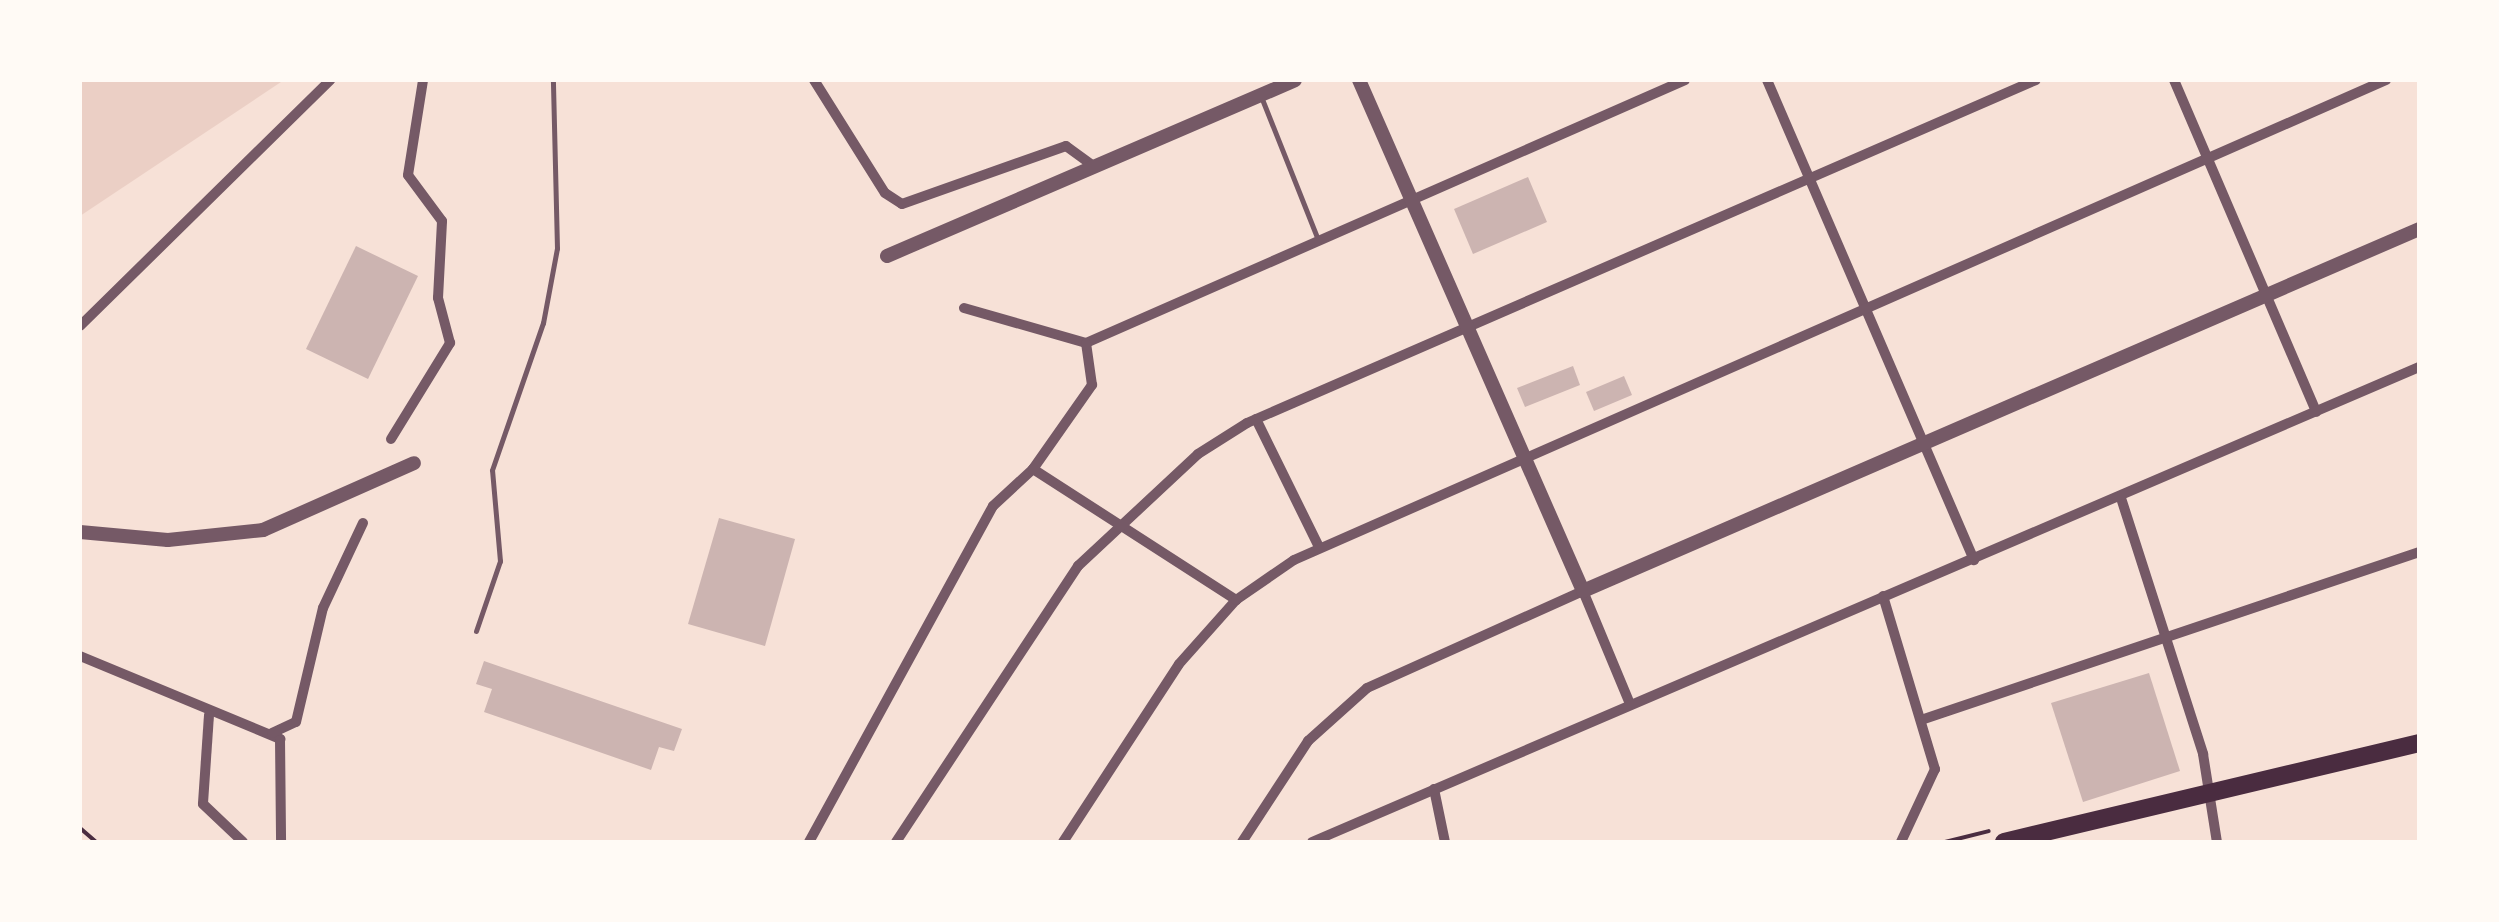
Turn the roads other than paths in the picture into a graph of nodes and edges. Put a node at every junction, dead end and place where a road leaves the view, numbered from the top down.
1 (330, 80) edge
2 (423, 80) edge
3 (552, 80) edge
4 (814, 80) edge
5 (1296, 80) edge
6 (1358, 80) edge
7 (1685, 80) edge
8 (1767, 80) edge
9 (2036, 80) edge
10 (2174, 80) edge
11 (2386, 80) edge
12 (1260, 96) junction
13 (2206, 158) junction
14 (1091, 164) junction
15 (1810, 178) junction
16 (1410, 200) junction
17 (2419, 228) edge
18 (1318, 240) junction
19 (887, 256) dead end
20 (2267, 295) junction
21 (964, 308) dead end
22 (1863, 308) junction
23 (80, 326) edge
24 (1466, 328) junction
25 (1086, 343) junction
26 (2419, 367) edge
27 (2316, 412) junction
28 (1256, 420) junction
29 (391, 439) dead end
30 (1922, 444) junction
31 (1523, 456) junction
32 (414, 462) dead end
33 (1033, 469) junction
34 (2121, 498) junction
35 (363, 523) dead end
36 (1117, 523) junction
37 (80, 532) edge
38 (1319, 547) junction
39 (2419, 552) edge
40 (1974, 560) junction
41 (1584, 591) junction
42 (1883, 596) junction
43 (1236, 600) junction
44 (476, 631) dead end
45 (2166, 638) junction
46 (80, 656) edge
47 (1630, 704) junction
48 (208, 714) junction
49 (1924, 718) junction
50 (272, 733) junction
51 (2419, 743) edge
52 (1434, 789) junction
53 (2210, 792) junction
54 (243, 842) edge
55 (281, 842) edge
56 (808, 842) edge
57 (896, 842) edge
58 (1063, 842) edge
59 (1242, 842) edge
60 (1312, 842) edge
61 (1445, 842) edge
62 (1901, 842) edge
63 (2004, 842) edge
64 (2218, 842) edge

1 - 23 street
2 - 29 street
3 - 44 lane
4 - 14 street
5 - 12 street
6 - 16 street
7 - 16 street
8 - 15 street
9 - 15 street
10 - 13 street
11 - 13 street
12 - 14 street
12 - 18 lane
13 - 20 street
13 - 22 street
14 - 19 street
15 - 22 street
15 - 24 street
16 - 18 street
16 - 24 street
17 - 20 street
18 - 25 street
20 - 27 street
20 - 30 street
21 - 25 street
22 - 30 street
22 - 31 street
24 - 28 street
24 - 31 street
25 - 33 street
26 - 27 street
27 - 34 street
28 - 36 street
28 - 38 street
30 - 40 street
30 - 41 street
31 - 38 street
31 - 41 street
32 - 37 street
33 - 36 street
33 - 56 street
34 - 40 street
34 - 45 street
35 - 50 street
36 - 43 street
36 - 57 street
38 - 43 street
39 - 45 street
40 - 42 street
41 - 47 street
41 - 59 street
42 - 47 street
42 - 49 street
43 - 58 street
45 - 49 street
45 - 53 street
46 - 48 street
47 - 52 street
48 - 50 street
48 - 54 street
49 - 62 street
50 - 55 street
51 - 53 main road
52 - 60 street
52 - 61 street
53 - 63 main road
53 - 64 street

